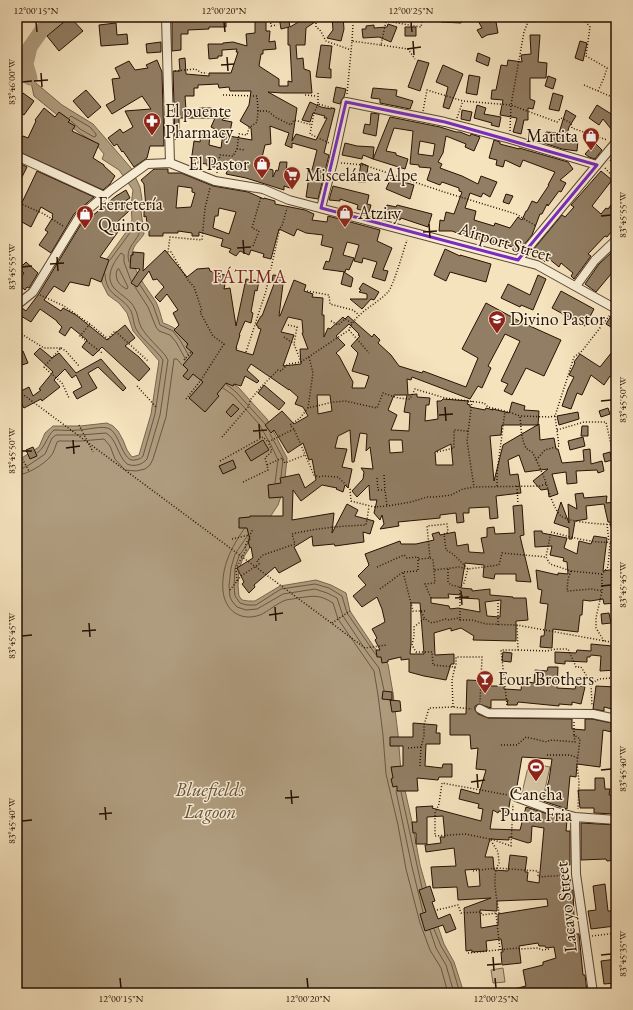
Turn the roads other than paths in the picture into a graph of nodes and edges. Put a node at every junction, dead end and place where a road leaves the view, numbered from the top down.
1 (166, 17) edge
2 (615, 142) edge
3 (17, 156) edge
4 (170, 163) junction
5 (598, 163) junction
6 (107, 193) junction
7 (320, 208) junction
8 (616, 240) edge
9 (518, 260) junction
10 (576, 286) junction
11 (17, 305) edge
12 (615, 309) edge
13 (480, 710) road end
14 (616, 719) edge
15 (514, 797) road end
16 (577, 817) junction
17 (616, 820) edge
18 (593, 993) edge

1 - 4 street
2 - 5 street
3 - 6 street
4 - 6 street, Airport Street
4 - 7 street, Airport Street
5 - 7 street
5 - 9 street
6 - 11 street
7 - 9 street, Airport Street
8 - 10 street
9 - 10 street, Airport Street
10 - 12 street, Airport Street
13 - 14 street
15 - 16 street
16 - 17 street
16 - 18 street, Lacayo Street

